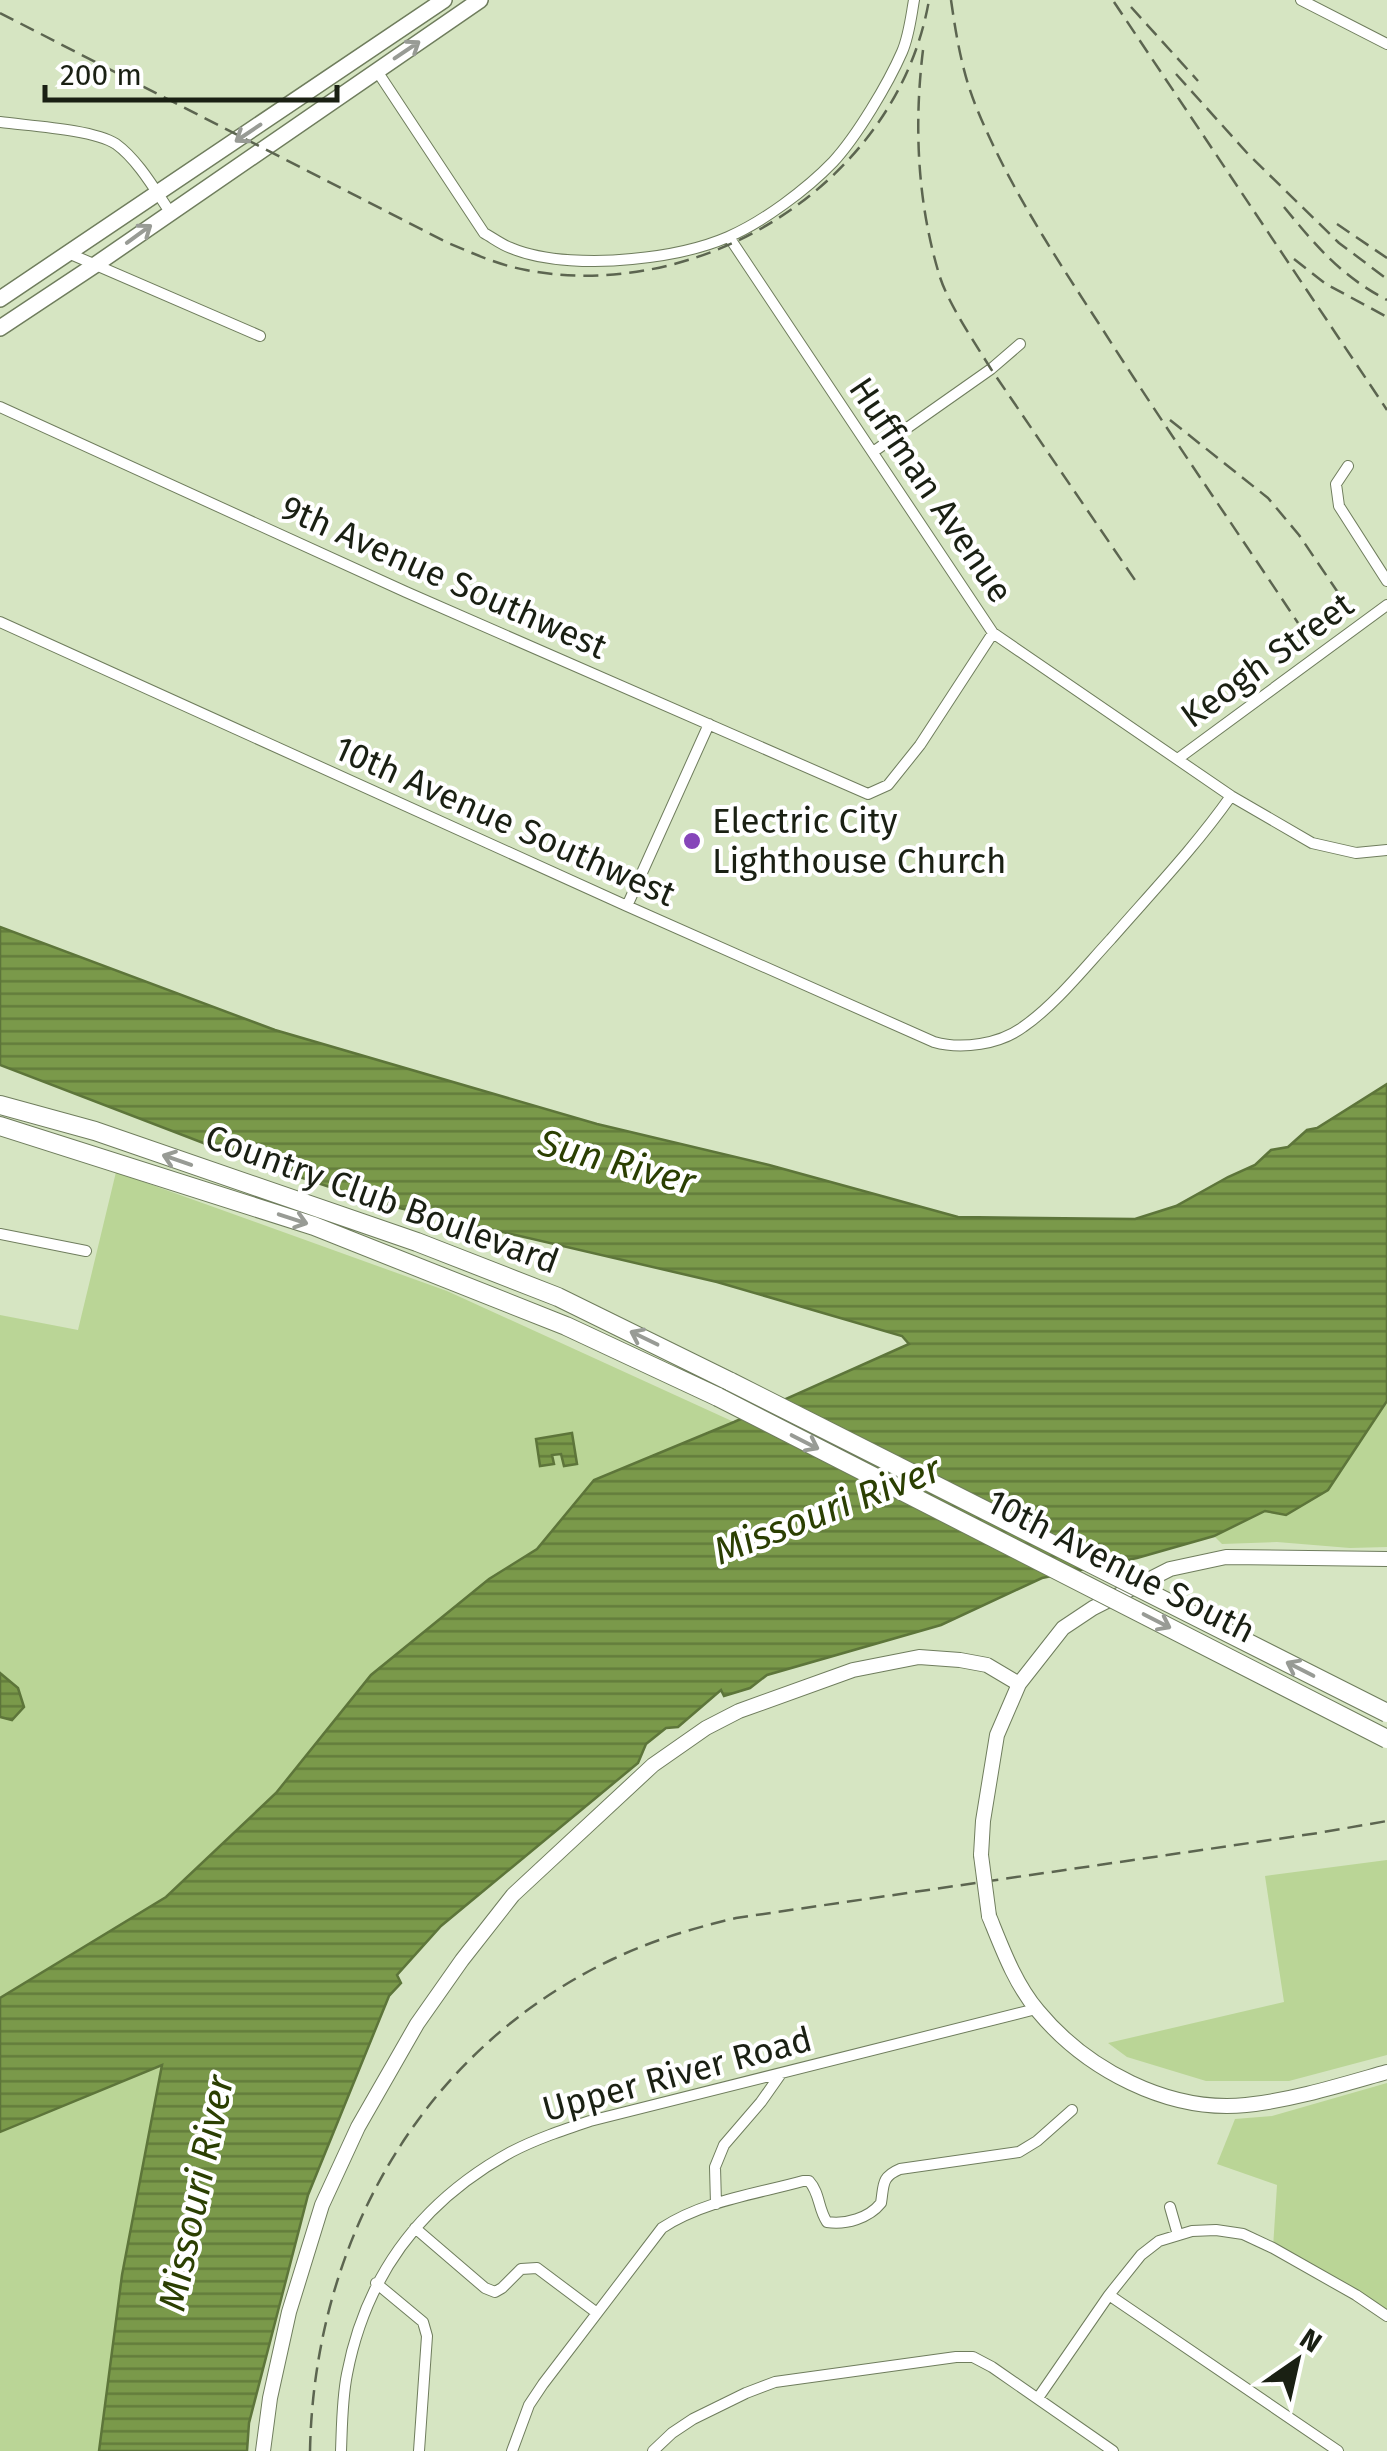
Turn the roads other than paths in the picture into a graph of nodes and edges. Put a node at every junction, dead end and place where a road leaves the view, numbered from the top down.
1 (444, 0) edge
2 (480, 0) edge
3 (914, 0) edge
4 (1302, 0) edge
5 (1387, 44) edge
6 (377, 71) junction
7 (0, 122) edge
8 (157, 193) junction
9 (170, 212) junction
10 (729, 237) junction
11 (68, 253) junction
12 (95, 266) junction
13 (0, 299) edge
14 (0, 328) edge
15 (260, 336) dead end
16 (1020, 344) dead end
17 (0, 407) edge
18 (873, 452) junction
19 (1348, 466) dead end
20 (1387, 581) edge
21 (1387, 605) edge
22 (0, 622) edge
23 (993, 633) junction
24 (709, 724) junction
25 (1179, 758) junction
26 (1231, 796) junction
27 (1387, 850) edge
28 (627, 906) junction
29 (0, 1105) edge
30 (0, 1126) edge
31 (0, 1234) edge
32 (86, 1251) dead end
33 (731, 1382) joint
34 (718, 1398) joint
35 (1387, 1559) edge
36 (1019, 1684) junction
37 (1387, 1713) edge
38 (1387, 1739) edge
39 (1036, 2009) junction
40 (1387, 2072) edge
41 (781, 2074) junction
42 (1072, 2110) dead end
43 (716, 2204) junction
44 (1170, 2207) dead end
45 (416, 2228) junction
46 (1178, 2236) junction
47 (376, 2282) junction
48 (1110, 2295) junction
49 (597, 2313) junction
50 (1387, 2316) edge
51 (1038, 2398) junction
52 (262, 2451) edge
53 (341, 2451) edge
54 (419, 2451) edge
55 (512, 2451) edge
56 (653, 2451) edge
57 (1113, 2451) edge
58 (1338, 2451) edge

1 -> 8 main road
6 -> 2 main road
3 - 10 street
4 - 5 street
6 - 9 main road
6 - 10 street
7 - 8 street
8 - 9 street
8 - 11 main road
12 -> 9 main road
10 - 18 street, Huffman Avenue
11 - 12 street
11 - 13 main road
12 - 14 main road
12 - 15 street
16 - 18 street
17 - 24 street, 9th Avenue Southwest
18 - 23 street, Huffman Avenue
19 - 20 street
21 - 25 street, Keogh Street
22 - 28 street, 10th Avenue Southwest
23 - 24 street, 9th Avenue Southwest
23 - 25 street, Huffman Avenue
24 - 28 street
25 - 26 street, Huffman Avenue
26 - 27 street, Huffman Avenue
26 - 28 street, 10th Avenue Southwest
33 -> 29 highway, Country Club Boulevard
30 -> 34 highway, Country Club Boulevard
31 - 32 street
37 -> 33 highway, 10th Avenue South, bridge
34 -> 38 highway, 10th Avenue South, bridge
35 - 36 street
36 - 39 street, bridge
36 - 52 street
39 - 40 street
39 - 41 street, Upper River Road
41 - 43 street
41 - 45 street, Upper River Road
42 - 43 street
43 - 49 street
44 - 46 street
45 - 47 street, Upper River Road
45 - 49 street
46 - 48 street
46 - 50 street
47 - 53 street, Upper River Road
47 - 54 street
48 - 51 street
48 - 58 street
49 - 55 street
51 - 56 street
51 - 57 street

